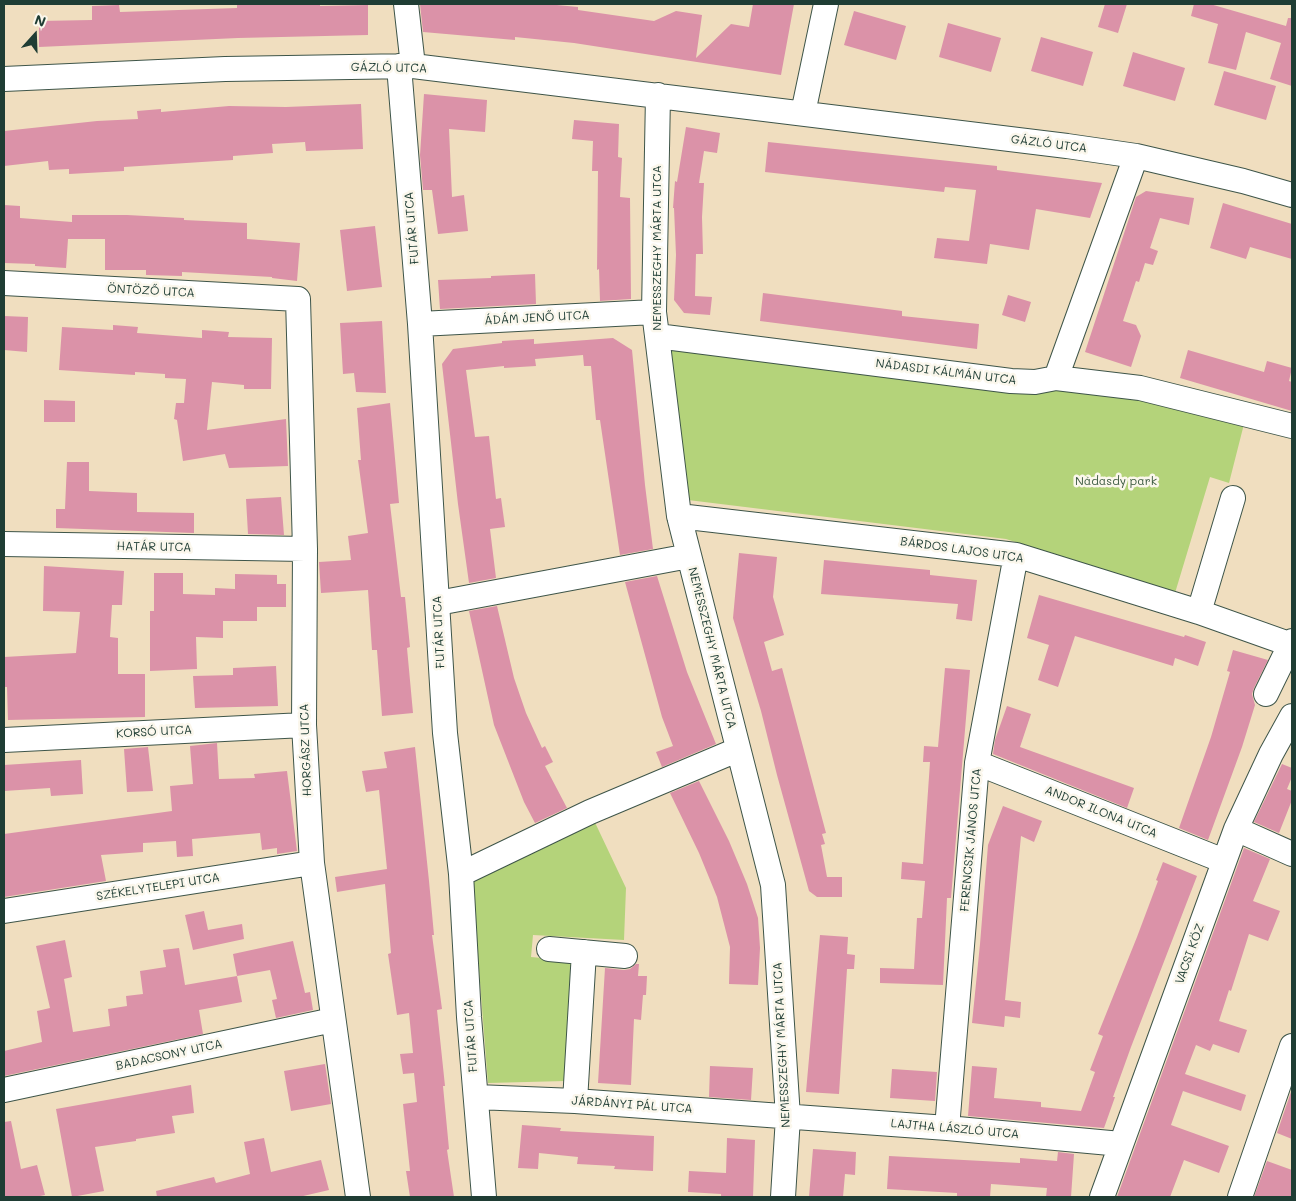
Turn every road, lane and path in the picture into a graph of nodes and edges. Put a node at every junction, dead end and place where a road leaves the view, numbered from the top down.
1 (406, 4) edge
2 (826, 4) edge
3 (406, 66) junction
4 (4, 79) edge
5 (658, 95) junction
6 (803, 113) junction
7 (1136, 156) junction
8 (1292, 195) edge
9 (4, 283) edge
10 (298, 299) joint
11 (654, 312) junction
12 (420, 324) junction
13 (657, 336) junction
14 (1056, 378) junction
15 (1292, 426) edge
16 (1233, 498) dead end
17 (679, 516) junction
18 (4, 544) edge
19 (305, 549) junction
20 (1016, 555) junction
21 (689, 556) junction
22 (438, 603) junction
23 (1199, 612) junction
24 (1292, 643) edge
25 (1266, 694) dead end
26 (1292, 716) edge
27 (304, 725) junction
28 (4, 740) edge
29 (737, 750) junction
30 (977, 763) junction
31 (1236, 829) junction
32 (1292, 854) edge
33 (1224, 861) junction
34 (312, 863) junction
35 (461, 874) junction
36 (4, 911) edge
37 (549, 950) dead end
38 (584, 952) junction
39 (625, 956) dead end
40 (334, 1020) junction
41 (1292, 1046) edge
42 (4, 1090) edge
43 (476, 1097) junction
44 (575, 1101) junction
45 (788, 1117) junction
46 (947, 1128) junction
47 (1121, 1144) junction
48 (358, 1197) edge
49 (484, 1197) edge
50 (782, 1197) edge
51 (1102, 1197) edge
52 (1240, 1197) edge

1 - 3 street, FUTÁR UTCA
2 - 6 street
3 - 4 street, GÁZLÓ UTCA
3 - 5 street, GÁZLÓ UTCA
3 - 12 street, FUTÁR UTCA
5 - 6 street, GÁZLÓ UTCA
5 - 11 street, NEMESSZEGHY MÁRTA UTCA
6 - 7 street, GÁZLÓ UTCA
7 - 8 street, GÁZLÓ UTCA
7 - 14 street
9 - 10 street, ÖNTÖZŐ UTCA
10 - 19 street, HORGÁSZ UTCA
11 - 12 street, ÁDÁM JENŐ UTCA
11 - 13 street, NEMESSZEGHY MÁRTA UTCA
12 - 22 street, FUTÁR UTCA
13 - 14 street, NÁDASDI KÁLMÁN UTCA
13 - 17 street, NEMESSZEGHY MÁRTA UTCA
14 - 15 street, NÁDASDI KÁLMÁN UTCA
16 - 23 street
17 - 20 street, BÁRDOS LAJOS UTCA
17 - 21 street, NEMESSZEGHY MÁRTA UTCA
18 - 19 street, HATÁR UTCA
19 - 27 street, HORGÁSZ UTCA
20 - 23 street, BÁRDOS LAJOS UTCA
20 - 30 street, FERENCSIK JÁNOS UTCA
21 - 22 street
21 - 29 street, NEMESSZEGHY MÁRTA UTCA
22 - 35 street, FUTÁR UTCA
23 - 24 street, BÁRDOS LAJOS UTCA
24 - 25 street
26 - 31 street, VACSI KÖZ
27 - 28 street, KORSÓ UTCA
27 - 34 street, HORGÁSZ UTCA
29 - 35 street
29 - 45 street, NEMESSZEGHY MÁRTA UTCA
30 - 33 street, ANDOR ILONA UTCA
30 - 46 street, FERENCSIK JÁNOS UTCA
31 - 32 street
31 - 33 street, VACSI KÖZ
33 - 47 street, VACSI KÖZ
34 - 36 street, SZÉKELYTELEPI UTCA
34 - 40 street, HORGÁSZ UTCA
35 - 43 street, FUTÁR UTCA
37 - 38 street
38 - 39 street
38 - 44 street
40 - 42 street, BADACSONY UTCA
40 - 48 street, HORGÁSZ UTCA
41 - 52 street
43 - 44 street, JÁRDÁNYI PÁL UTCA
43 - 49 street, FUTÁR UTCA
44 - 45 street, JÁRDÁNYI PÁL UTCA
45 - 46 street, LAJTHA LÁSZLÓ UTCA
45 - 50 street, NEMESSZEGHY MÁRTA UTCA
46 - 47 street, LAJTHA LÁSZLÓ UTCA
47 - 51 street, VACSI KÖZ

